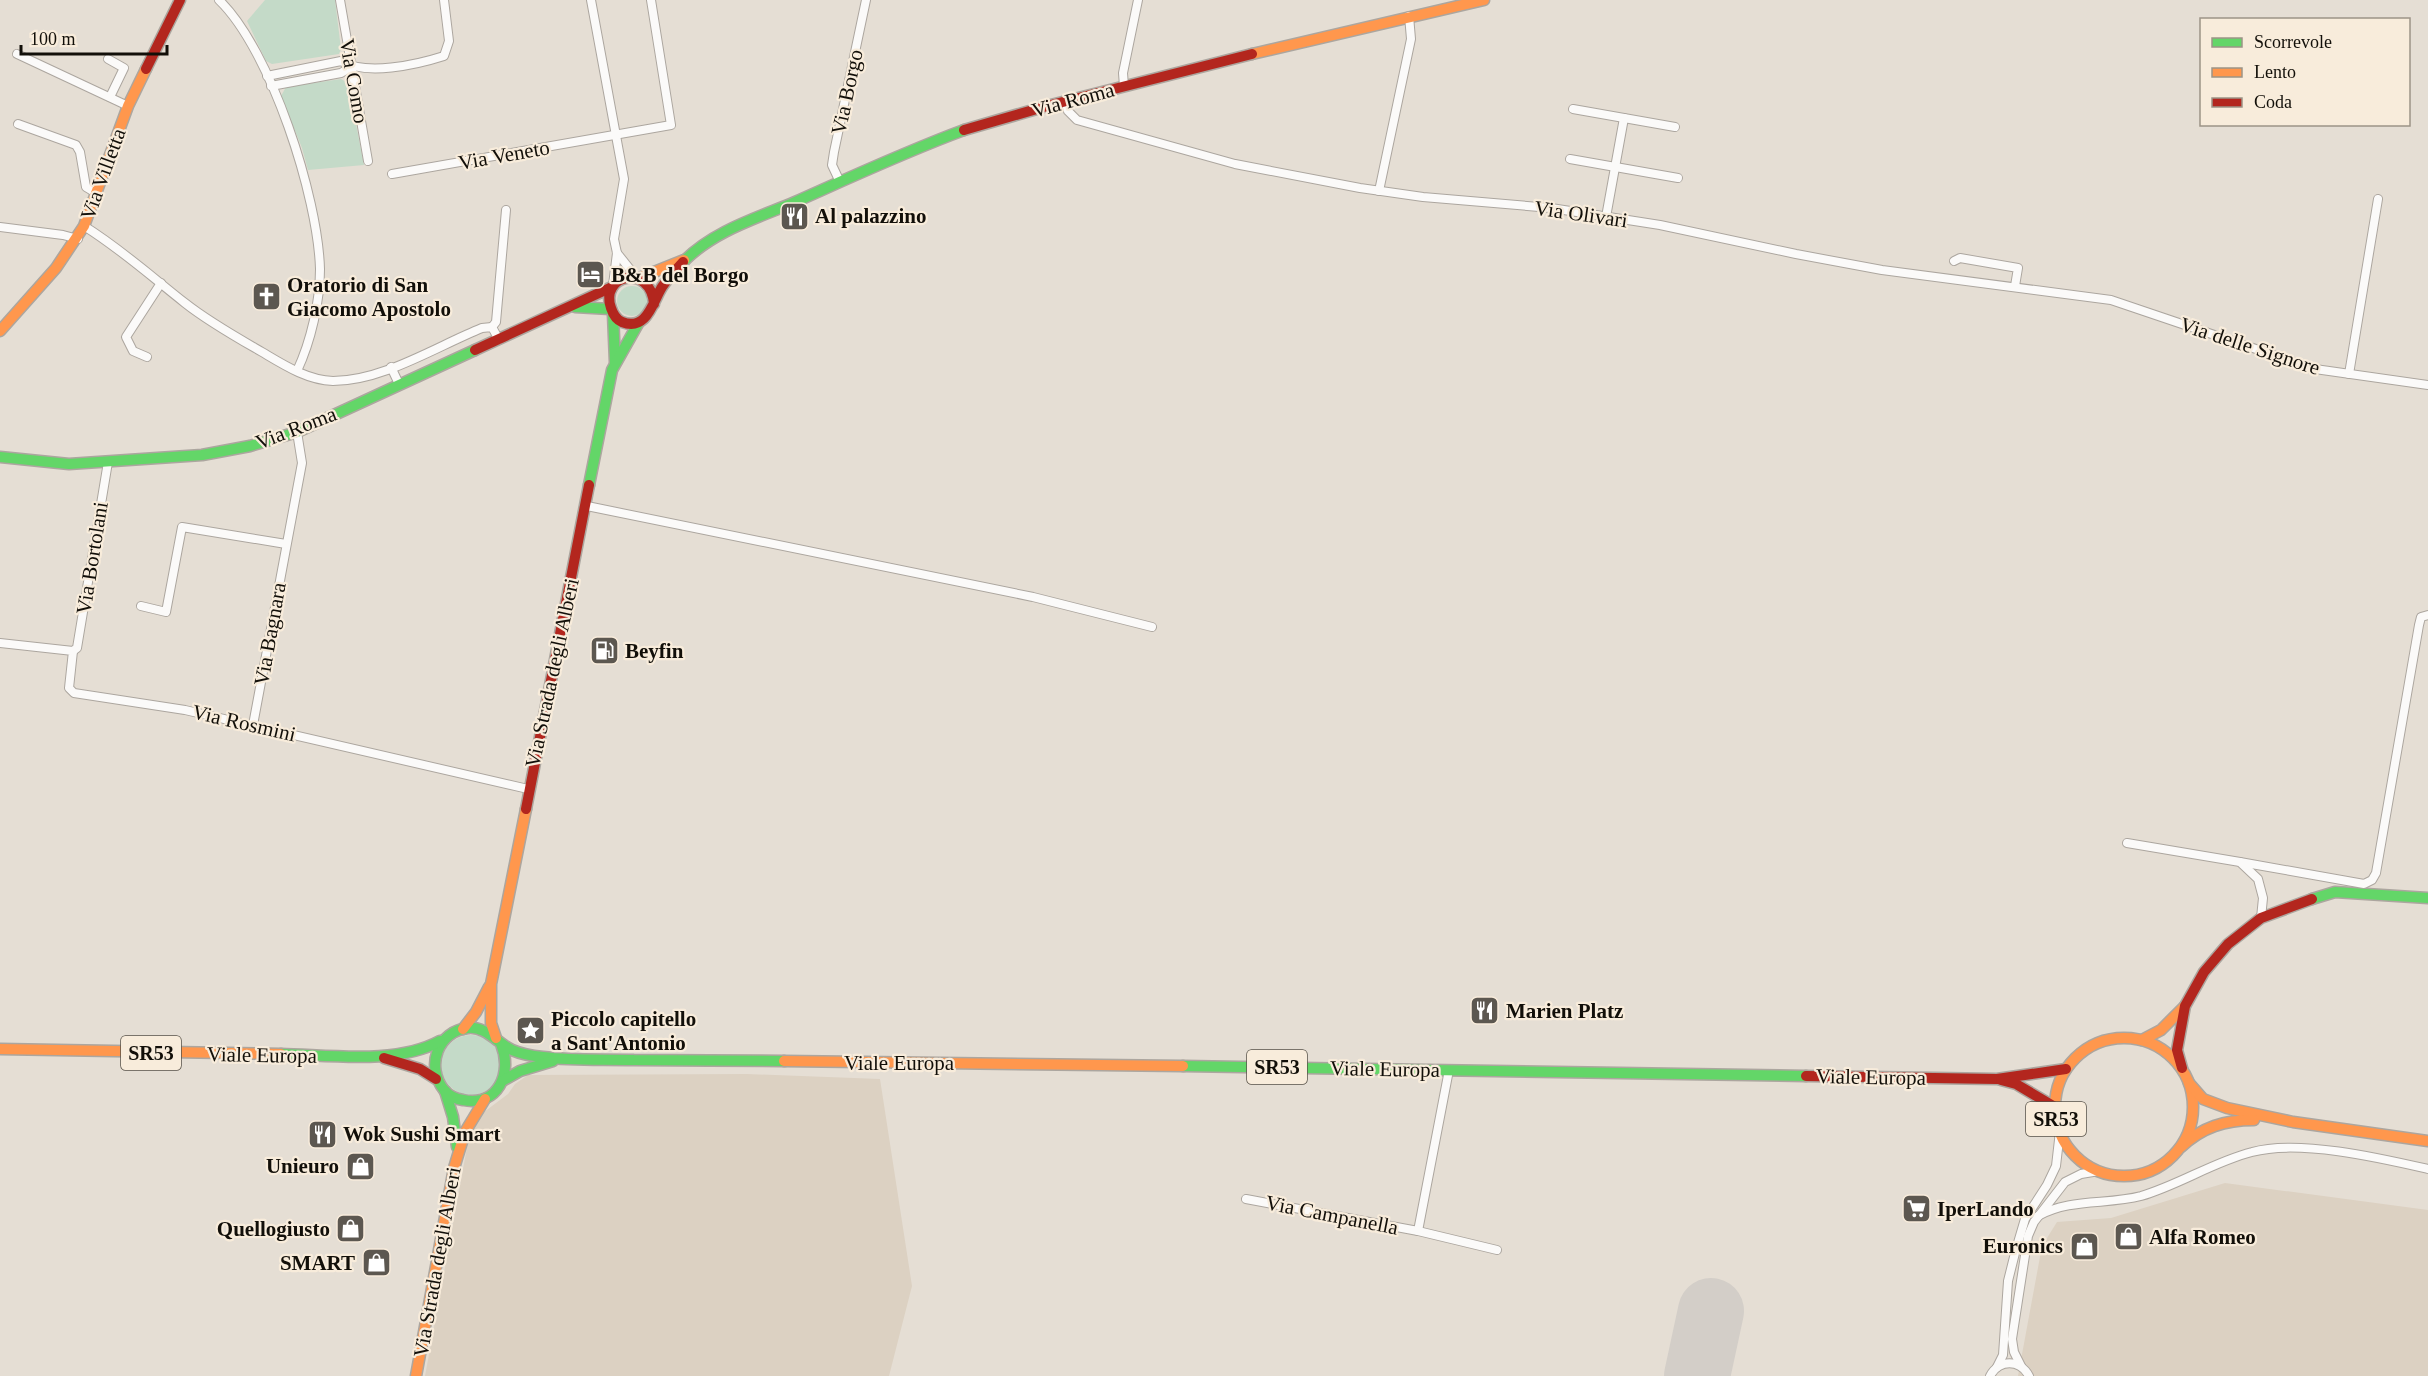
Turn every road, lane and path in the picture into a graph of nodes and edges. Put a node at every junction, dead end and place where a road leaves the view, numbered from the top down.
1 (180, 0) edge
2 (219, 0) edge
3 (340, 0) edge
4 (444, 0) edge
5 (591, 0) edge
6 (651, 0) edge
7 (866, 0) edge
8 (1138, 0) edge
9 (1484, 0) edge
10 (1409, 16) junction
11 (17, 54) dead end
12 (108, 59) dead end
13 (351, 67) junction
14 (267, 76) junction
15 (1124, 86) junction
16 (271, 87) junction
17 (110, 97) junction
18 (1065, 100) junction
19 (128, 106) junction
20 (1573, 109) dead end
21 (1624, 118) junction
22 (18, 124) dead end
23 (1674, 127) dead end
24 (616, 136) junction
25 (1570, 159) dead end
26 (368, 161) dead end
27 (1615, 168) junction
28 (392, 174) dead end
29 (1678, 178) dead end
30 (840, 182) junction
31 (1379, 191) junction
32 (96, 194) junction
33 (2378, 199) dead end
34 (506, 210) dead end
35 (1606, 217) junction
36 (84, 226) junction
37 (0, 227) edge
38 (78, 239) junction
39 (617, 253) junction
40 (684, 260) junction
41 (1954, 261) dead end
42 (638, 278) junction
43 (161, 283) junction
44 (612, 286) junction
45 (2015, 286) junction
46 (2111, 300) joint
47 (654, 304) junction
48 (571, 307) junction
49 (611, 312) junction
50 (639, 322) junction
51 (492, 327) junction
52 (0, 331) edge
53 (499, 340) junction
54 (147, 357) dead end
55 (615, 362) junction
56 (391, 367) junction
57 (297, 371) junction
58 (2349, 374) junction
59 (399, 384) junction
60 (2428, 385) edge
61 (297, 432) junction
62 (0, 458) edge
63 (108, 462) junction
64 (587, 507) junction
65 (286, 544) junction
66 (141, 606) dead end
67 (2428, 615) edge
68 (1152, 627) dead end
69 (0, 643) edge
70 (73, 651) junction
71 (253, 725) junction
72 (528, 789) junction
73 (2127, 843) dead end
74 (2240, 862) junction
75 (2428, 898) edge
76 (2261, 918) junction
77 (491, 984) junction
78 (2185, 1006) junction
79 (463, 1029) junction
80 (444, 1039) junction
81 (2142, 1040) junction
82 (499, 1041) junction
83 (0, 1049) edge
84 (380, 1056) junction
85 (557, 1059) junction
86 (2182, 1068) junction
87 (1449, 1070) junction
88 (2066, 1070) junction
89 (436, 1079) junction
90 (1997, 1079) junction
91 (504, 1080) junction
92 (2189, 1083) junction
93 (445, 1091) junction
94 (485, 1099) junction
95 (2055, 1107) junction
96 (2294, 1122) junction
97 (2060, 1131) junction
98 (2428, 1141) edge
99 (2181, 1147) junction
100 (457, 1148) junction
101 (2428, 1170) edge
102 (2098, 1171) junction
103 (1246, 1199) dead end
104 (2038, 1216) junction
105 (1418, 1232) junction
106 (1497, 1250) dead end
107 (2021, 1366) junction
108 (1997, 1367) junction
109 (416, 1376) edge
110 (1990, 1376) edge
111 (2029, 1376) edge

1 - 19 main road, Via Villetta
2 - 14 street
3 - 13 street, Via Como
4 - 13 street
5 - 24 street
6 - 24 street, Via Veneto
7 - 30 street, Via Borgo
8 - 15 street
9 - 10 main road, Via Roma
10 - 15 main road, Via Roma
10 - 31 street
11 - 17 street
12 - 17 street
13 - 14 street
13 - 16 street
13 - 26 street, Via Como
14 - 16 street
15 - 18 main road, Via Roma
16 - 57 street
17 - 19 street
18 - 30 main road, Via Roma
18 - 31 street, Via Olivari
19 - 32 main road, Via Villetta
20 - 21 street
21 - 23 street
21 - 27 street
22 - 32 street
24 - 28 street, Via Veneto
24 - 39 street
25 - 27 street
27 - 29 street
27 - 35 street
30 - 40 main road, Via Roma
31 - 35 street, Via Olivari
32 - 36 main road, Via Villetta
33 - 58 street
34 - 51 street
35 - 45 street, Via Olivari
36 - 38 main road, Via Villetta
36 - 43 street
37 - 38 street
38 - 52 main road, Via Villetta
39 - 42 street
39 - 44 street
40 - 42 main road, Via Roma
40 - 47 main road, Via Roma
41 - 45 street
42 - 44 main road, Via Roma
42 - 47 main road
43 - 54 street
43 - 57 street
44 - 48 main road, Via Roma
44 - 49 main road
45 - 46 street, Via Olivari
46 - 58 street, Via delle Signore
47 - 50 main road, Via Roma
48 - 49 main road, Via Roma
48 - 53 main road, Via Roma
49 - 50 main road, Via Roma
49 - 55 main road, Via Strada degli Alberi
50 - 55 main road, Via Strada degli Alberi
51 - 53 street
51 - 56 street
53 - 59 main road, Via Roma
55 - 64 main road, Via Strada degli Alberi
56 - 57 street
56 - 59 street
58 - 60 street, Via delle Signore
59 - 61 main road, Via Roma
61 - 63 main road, Via Roma
61 - 65 street, Via Bagnara
62 - 63 main road, Via Roma
63 - 70 street, Via Bortolani
64 - 68 street
64 - 72 main road, Via Strada degli Alberi
65 - 66 street
65 - 71 street, Via Bagnara
67 - 74 street
69 - 70 street
70 - 71 street, Via Rosmini
71 - 72 street, Via Rosmini
72 - 77 main road, Via Strada degli Alberi
73 - 74 street
74 - 76 street
75 - 76 main road
76 - 78 main road
77 - 79 main road, Via Strada degli Alberi
77 - 82 main road, Via Strada degli Alberi
78 - 81 main road
78 - 86 main road
79 - 80 main road, Viale Europa
79 - 82 main road, Viale Europa
80 - 84 main road, Viale Europa / SR53
80 - 89 main road
81 - 86 main road, SR53
81 - 88 main road, SR53
82 - 85 main road, Viale Europa / SR53
82 - 91 main road
83 - 84 main road, Viale Europa / SR53
84 - 89 main road, Viale Europa / SR53
85 - 87 main road, Viale Europa / SR53
85 - 91 main road, Viale Europa / SR53
86 - 92 main road, SR53
87 - 90 main road, Viale Europa / SR53
87 - 105 street, Via Campanella
88 - 90 main road, Viale Europa / SR53
88 - 95 main road, SR53
89 - 93 main road, Viale Europa
90 - 95 main road, Viale Europa / SR53
91 - 94 main road, Viale Europa
92 - 96 main road, SR53
92 - 99 main road, SR53
93 - 94 main road
93 - 100 main road, Via Strada degli Alberi
94 - 100 main road, Via Strada degli Alberi
95 - 97 main road, SR53
96 - 98 main road, SR53
96 - 99 main road, SR53
97 - 102 main road, SR53
97 - 108 street
99 - 102 main road, SR53
100 - 109 main road, Via Strada degli Alberi
101 - 104 street
102 - 104 street
103 - 105 street, Via Campanella
104 - 107 street
105 - 106 street, Via Campanella
107 - 108 street
107 - 111 street
108 - 110 street

